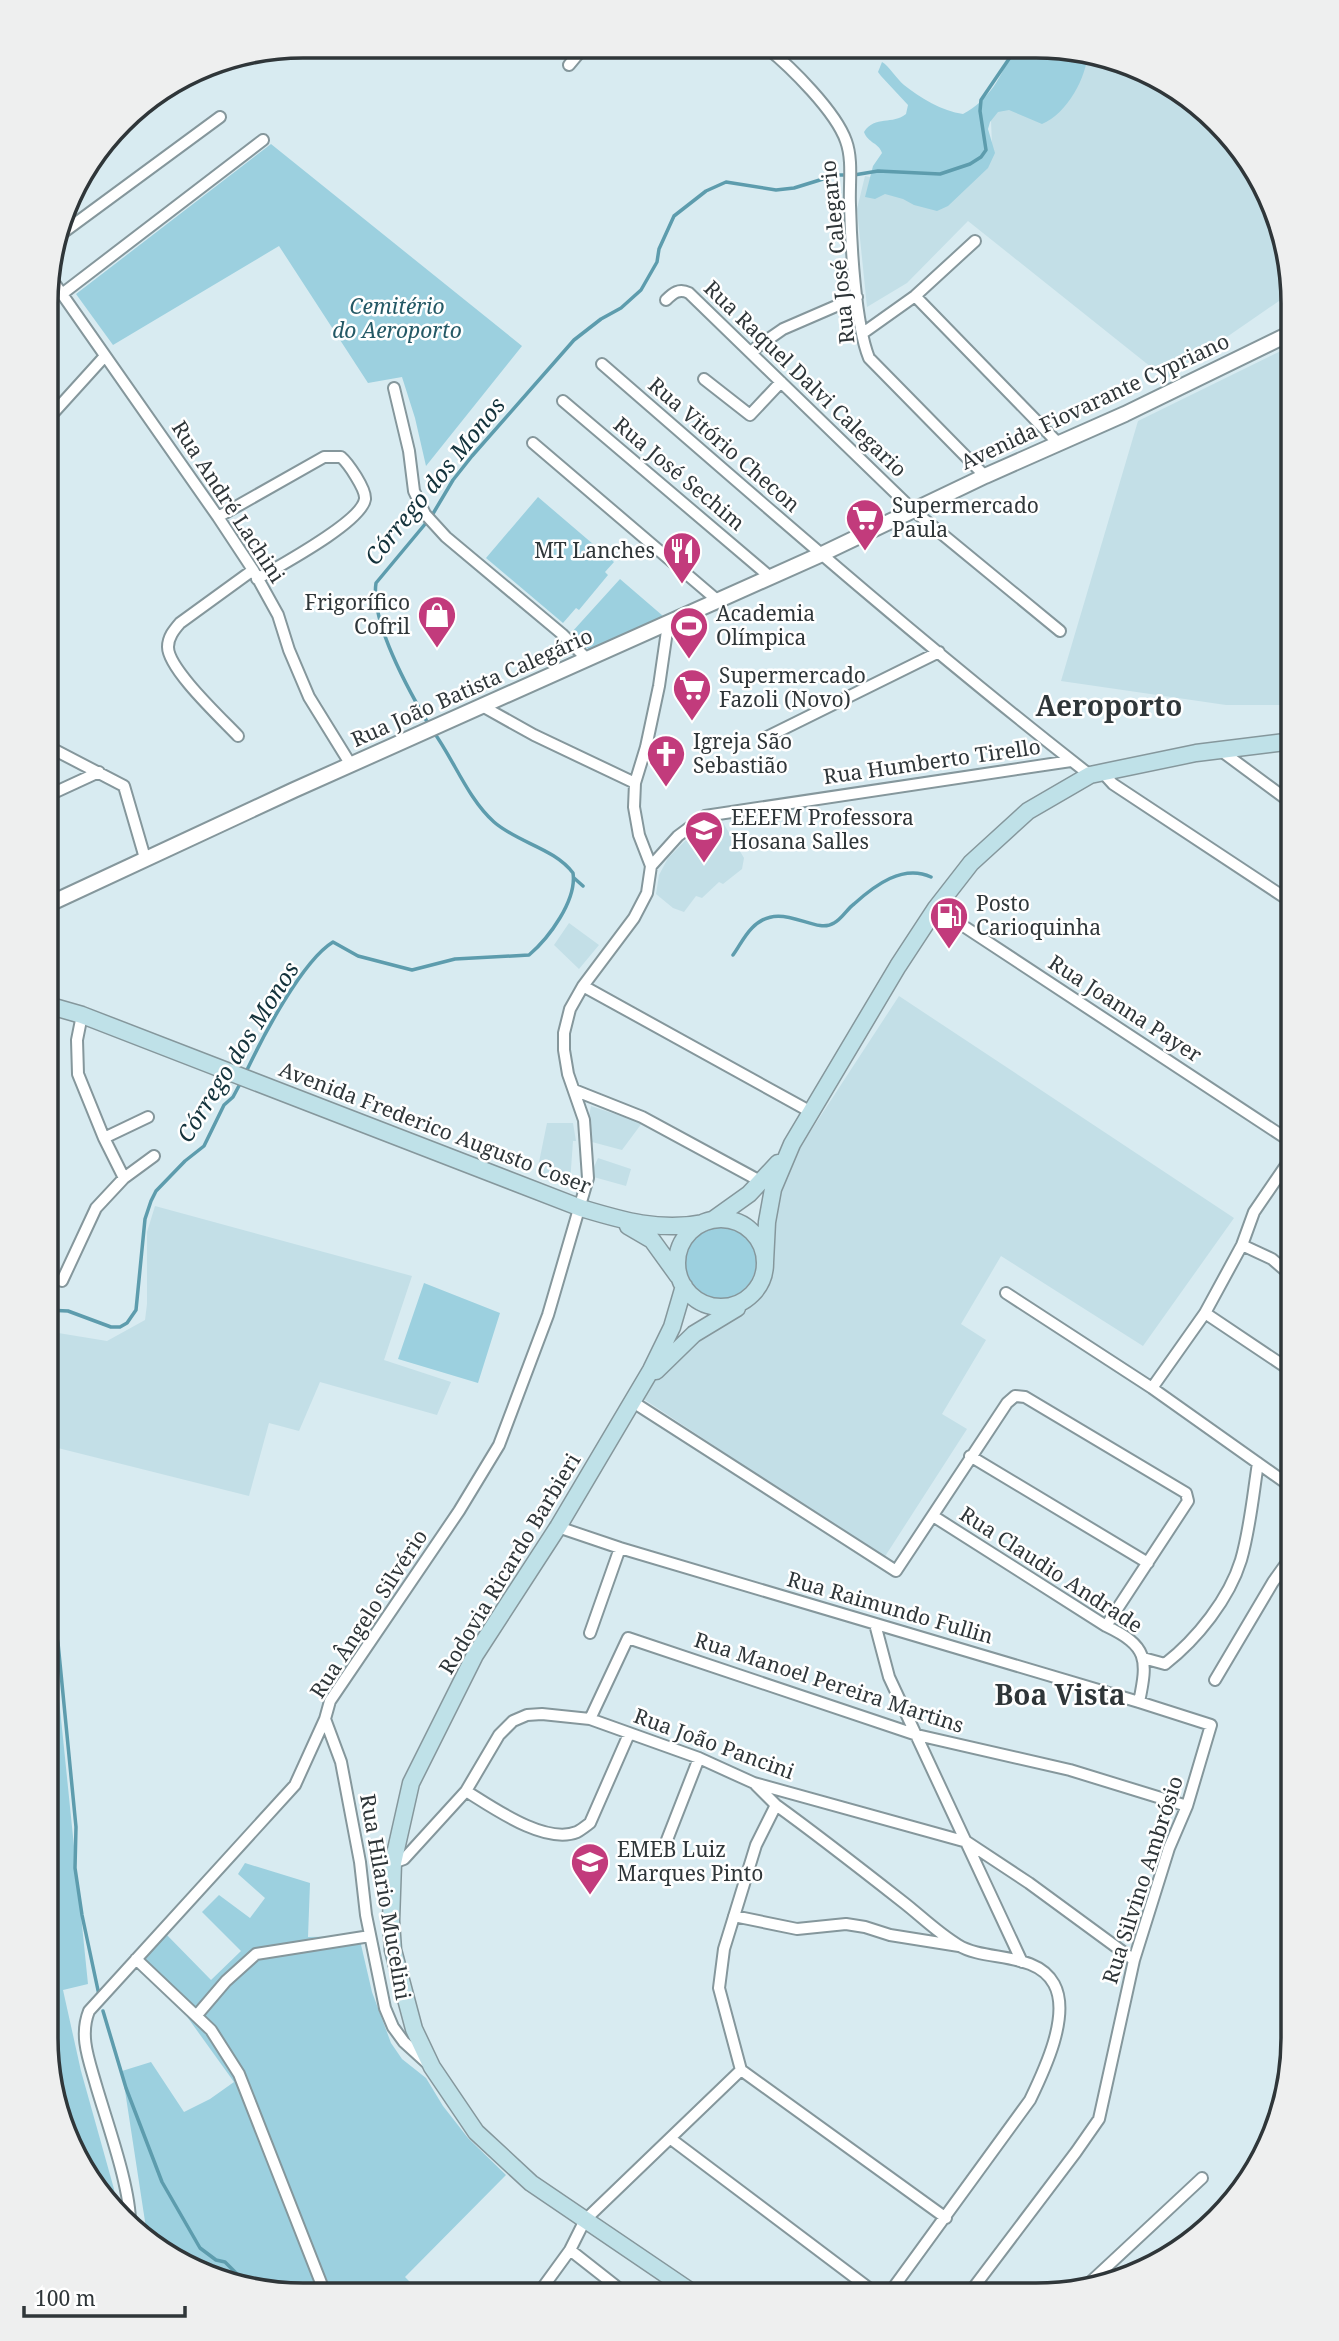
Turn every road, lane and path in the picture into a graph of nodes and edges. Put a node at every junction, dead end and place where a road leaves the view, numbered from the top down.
1 (575, 58) edge
2 (779, 58) edge
3 (569, 65) dead end
4 (220, 117) dead end
5 (262, 140) dead end
6 (70, 228) edge
7 (975, 241) dead end
8 (59, 289) edge
9 (62, 294) junction
10 (915, 296) junction
11 (857, 297) junction
12 (666, 300) dead end
13 (863, 333) junction
14 (1281, 338) edge
15 (750, 352) junction
16 (105, 356) junction
17 (602, 364) dead end
18 (704, 379) dead end
19 (781, 382) junction
20 (394, 388) dead end
21 (563, 401) dead end
22 (58, 408) edge
23 (533, 443) dead end
24 (1058, 443) junction
25 (985, 476) junction
26 (914, 511) junction
27 (218, 517) junction
28 (822, 554) junction
29 (255, 575) junction
30 (769, 576) junction
31 (717, 600) junction
32 (668, 624) junction
33 (1060, 631) dead end
34 (939, 652) junction
35 (588, 660) junction
36 (482, 706) junction
37 (238, 736) dead end
38 (767, 737) dead end
39 (1281, 742) edge
40 (1220, 750) junction
41 (58, 752) edge
42 (1071, 761) junction
43 (351, 765) junction
44 (99, 772) junction
45 (1096, 774) junction
46 (635, 783) junction
47 (58, 791) edge
48 (1281, 795) edge
49 (145, 858) junction
50 (651, 866) junction
51 (1281, 895) edge
52 (58, 900) edge
53 (936, 908) junction
54 (583, 986) junction
55 (58, 1008) edge
56 (82, 1014) junction
57 (575, 1090) junction
58 (811, 1112) junction
59 (148, 1117) dead end
60 (1281, 1135) edge
61 (104, 1138) junction
62 (792, 1144) junction
63 (155, 1156) dead end
64 (1281, 1173) edge
65 (124, 1178) junction
66 (762, 1182) junction
67 (581, 1208) junction
68 (611, 1217) junction
69 (707, 1222) junction
70 (1242, 1245) junction
71 (765, 1262) junction
72 (1281, 1267) edge
73 (62, 1281) dead end
74 (682, 1283) junction
75 (1006, 1293) dead end
76 (747, 1299) junction
77 (1205, 1313) junction
78 (1281, 1364) edge
79 (1152, 1388) junction
80 (636, 1397) junction
81 (971, 1456) junction
82 (1258, 1463) junction
83 (1281, 1479) edge
84 (933, 1516) junction
85 (558, 1527) junction
86 (620, 1548) junction
87 (1148, 1563) junction
88 (1281, 1571) edge
89 (874, 1624) junction
90 (1106, 1626) junction
91 (590, 1633) dead end
92 (1143, 1658) junction
93 (1215, 1680) dead end
94 (1139, 1702) junction
95 (326, 1719) junction
96 (590, 1719) junction
97 (1211, 1725) joint
98 (629, 1734) junction
99 (916, 1735) junction
100 (699, 1758) junction
101 (754, 1783) junction
102 (466, 1791) junction
103 (776, 1805) junction
104 (1187, 1806) junction
105 (967, 1842) junction
106 (665, 1845) dead end
107 (393, 1863) junction
108 (734, 1916) junction
109 (370, 1936) junction
110 (960, 1946) junction
111 (136, 1959) junction
112 (1134, 1960) junction
113 (1022, 1962) junction
114 (197, 2015) junction
115 (432, 2067) junction
116 (741, 2070) junction
117 (671, 2139) junction
118 (1202, 2178) dead end
119 (127, 2209) edge
120 (946, 2218) junction
121 (585, 2220) junction
122 (570, 2250) junction
123 (1097, 2275) edge
124 (321, 2283) edge
125 (546, 2283) edge
126 (612, 2283) edge
127 (680, 2283) edge
128 (862, 2283) edge
129 (897, 2283) edge
130 (977, 2283) edge

1 - 3 street
2 - 11 street, Rua José Calegario
4 - 6 street
5 - 9 street
7 - 10 street
8 - 9 street, Rua André Lachini
9 - 16 street, Rua André Lachini
10 - 13 street
10 - 24 street
11 - 13 street, Rua José Calegario
11 - 15 street
12 - 15 street, Rua Raquel Dalvi Calegario
13 - 25 street, Rua José Calegario
14 - 24 street, Avenida Fiovarante Cypriano
15 - 19 street, Rua Raquel Dalvi Calegario
16 - 22 street
16 - 27 street, Rua André Lachini
17 - 28 street, Rua Vitório Checon
18 - 19 street
19 - 26 street, Rua Raquel Dalvi Calegario
20 - 35 street
21 - 30 street, Rua José Sechim
23 - 31 street
24 - 25 street, Avenida Fiovarante Cypriano
25 - 26 street, Avenida Fiovarante Cypriano
26 - 28 street, Rua João Batista Calegário
26 - 33 street, Rua Raquel Dalvi Calegario
27 - 29 street, Rua André Lachini
27 - 29 street
28 - 30 street, Rua João Batista Calegário
28 - 34 street, Rua Vitório Checon
29 - 37 street
29 - 43 street, Rua André Lachini
30 - 31 street, Rua João Batista Calegário
31 - 32 street, Rua João Batista Calegário
32 - 35 street, Rua João Batista Calegário
32 - 46 street
34 - 38 street
34 - 42 street, Rua Vitório Checon
35 - 36 street, Rua João Batista Calegário
36 - 43 street, Rua João Batista Calegário
36 - 46 street
39 - 40 main road
40 - 45 main road
40 - 48 street
41 - 44 street
42 - 45 street, Rua Vitório Checon
42 - 50 street, Rua Humberto Tirello
43 - 49 street, Rua João Batista Calegário
44 - 47 street
44 - 49 street
45 - 51 street, Rua Vitório Checon
45 - 53 main road
46 - 50 street
49 - 52 street, Rua João Batista Calegário
50 - 54 street, Rua Ângelo Silvério
53 - 58 main road
53 - 60 street, Rua Joanna Payer
54 - 57 street, Rua Ângelo Silvério
54 - 58 street
55 - 56 main road, Avenida Frederico Augusto Coser
56 - 61 street
56 - 67 main road, Avenida Frederico Augusto Coser
57 - 66 street
57 - 67 street, Rua Ângelo Silvério
58 - 62 main road
59 - 61 street
61 - 65 street
62 - 66 main road
62 - 71 main road
63 - 65 street
64 - 70 street
65 - 73 street
66 - 69 main road
67 - 68 main road, Avenida Frederico Augusto Coser
67 - 95 street, Rua Ângelo Silvério
68 - 69 main road, Avenida Frederico Augusto Coser
68 - 74 main road, Avenida Frederico Augusto Coser
69 - 71 main road
69 - 74 main road
70 - 72 street
70 - 77 street
71 - 76 main road
74 - 76 main road
74 - 80 main road
75 - 79 street
76 - 80 main road
77 - 78 street
77 - 79 street
79 - 82 street
80 - 84 street
80 - 85 main road, Rodovia Ricardo Barbieri
81 - 84 street
81 - 87 street
81 - 87 street
82 - 83 street
82 - 92 street
84 - 90 street, Rua Claudio Andrade
85 - 86 street, Rua Raimundo Fullin
85 - 107 main road, Rodovia Ricardo Barbieri
86 - 89 street, Rua Raimundo Fullin
86 - 91 street
87 - 90 street
88 - 93 street
89 - 94 street, Rua Raimundo Fullin
89 - 99 street
90 - 92 street, Rua Claudio Andrade
92 - 94 street, Rua Claudio Andrade
94 - 97 street, Rua Raimundo Fullin
95 - 109 street, Rua Hilario Mucelini
95 - 111 street, Rua Ângelo Silvério
96 - 98 street, Rua João Pancini
96 - 99 street, Rua Manoel Pereira Martins
96 - 102 street, Rua João Pancini
97 - 104 street, Rua Silvino Ambrósio
98 - 100 street, Rua João Pancini
98 - 102 street
99 - 104 street, Rua Manoel Pereira Martins
99 - 105 street
100 - 101 street, Rua João Pancini
100 - 106 street
101 - 103 street
101 - 105 street, Rua João Pancini
102 - 107 street, Rua João Pancini
103 - 108 street
103 - 110 street
104 - 112 street, Rua Silvino Ambrósio
105 - 112 street, Rua João Pancini
105 - 113 street
107 - 115 main road, Rodovia Ricardo Barbieri
108 - 110 street
108 - 116 street
109 - 114 street
109 - 115 street, Rua Hilario Mucelini
110 - 113 street
111 - 114 street
111 - 119 street, Rua Ângelo Silvério
112 - 130 street, Rua Silvino Ambrósio
113 - 120 street
114 - 124 street
115 - 121 main road, Rodovia Ricardo Barbieri
116 - 117 street
116 - 120 street
117 - 121 street
117 - 128 street
118 - 123 street
120 - 129 street
121 - 122 street
121 - 127 main road, Rodovia Ricardo Barbieri
122 - 125 street
122 - 126 street

